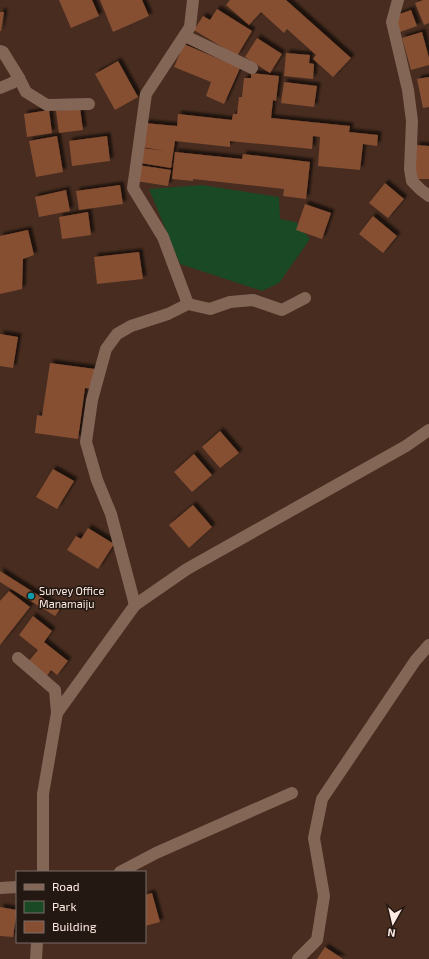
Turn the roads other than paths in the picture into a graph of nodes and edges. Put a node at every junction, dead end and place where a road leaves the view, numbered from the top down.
1 (193, 0) edge
2 (398, 0) edge
3 (185, 36) junction
4 (0, 51) edge
5 (252, 68) dead end
6 (19, 78) junction
7 (0, 88) edge
8 (89, 104) dead end
9 (429, 196) edge
10 (305, 298) dead end
11 (188, 304) junction
12 (429, 430) edge
13 (135, 605) junction
14 (429, 645) edge
15 (18, 658) dead end
16 (57, 713) junction
17 (292, 793) dead end
18 (43, 871) edge
19 (122, 871) edge
20 (16, 887) edge
21 (0, 888) edge
22 (37, 943) edge
23 (36, 959) edge
24 (298, 959) edge

1 - 3 street
2 - 9 street
3 - 5 street
3 - 11 street
4 - 6 street
6 - 7 street
6 - 8 street
10 - 11 street
11 - 13 street
12 - 13 street
13 - 16 street
14 - 24 street
15 - 16 street
16 - 18 street
17 - 19 street
20 - 21 street
22 - 23 street

